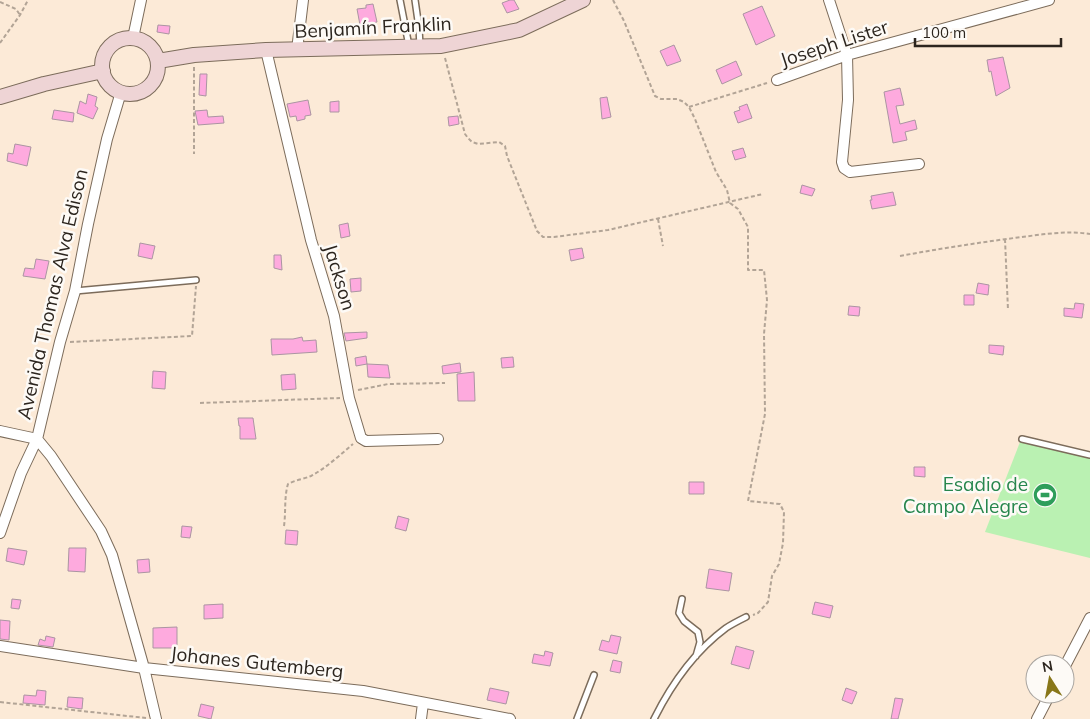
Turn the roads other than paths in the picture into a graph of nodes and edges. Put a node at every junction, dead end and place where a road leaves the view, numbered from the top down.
1 (141, 0) edge
2 (303, 0) edge
3 (400, 0) edge
4 (415, 0) edge
5 (583, 0) edge
6 (829, 0) edge
7 (1049, 0) edge
8 (133, 38) junction
9 (415, 46) junction
10 (266, 50) junction
11 (297, 50) junction
12 (847, 55) junction
13 (158, 61) junction
14 (103, 71) junction
15 (777, 80) road end
16 (121, 92) junction
17 (0, 97) edge
18 (919, 164) dead end
19 (196, 280) road end
20 (75, 291) junction
21 (0, 431) edge
22 (1022, 439) dead end
23 (37, 440) junction
24 (438, 440) dead end
25 (1090, 455) edge
26 (0, 533) edge
27 (682, 599) dead end
28 (746, 617) road end
29 (1090, 618) edge
30 (0, 646) edge
31 (1071, 654) edge
32 (696, 656) junction
33 (144, 668) junction
34 (594, 675) dead end
35 (424, 703) junction
36 (1045, 704) edge
37 (155, 719) edge
38 (421, 719) edge
39 (510, 719) edge
40 (577, 719) edge
41 (654, 719) edge
42 (1037, 719) edge

1 - 8 street
2 - 11 street
3 - 9 lane
4 - 9 lane
5 - 9 street, Benjamín Franklin
6 - 12 street
7 - 12 street, Joseph Lister
8 - 13 street
8 - 14 street
9 - 11 street, Benjamín Franklin
10 - 11 street, Benjamín Franklin
10 - 13 street, Benjamín Franklin
10 - 24 street, Jackson
12 - 15 street, Joseph Lister
12 - 18 street
13 - 16 street
14 - 16 street
14 - 17 street
16 - 20 street, Avenida Thomas Alva Edison
19 - 20 lane
20 - 23 street, Avenida Thomas Alva Edison
21 - 23 street
22 - 25 lane
23 - 26 street
23 - 33 street, Avenida Thomas Alva Edison
27 - 32 lane
28 - 32 lane
29 - 31 street
30 - 33 street, Johanes Gutemberg
32 - 41 lane
33 - 35 street, Johanes Gutemberg
33 - 37 street, Avenida Thomas Alva Edison
34 - 40 lane
35 - 38 street
35 - 39 street, Johanes Gutemberg
36 - 42 street

